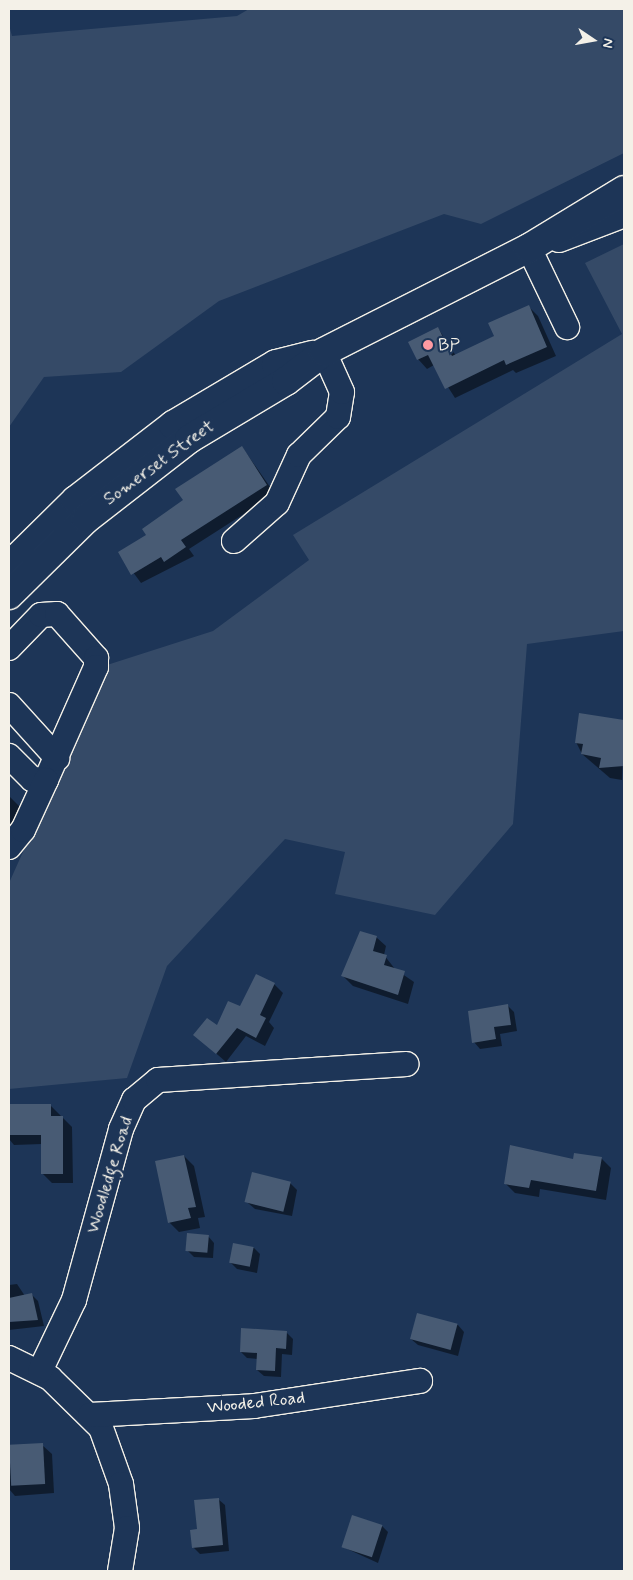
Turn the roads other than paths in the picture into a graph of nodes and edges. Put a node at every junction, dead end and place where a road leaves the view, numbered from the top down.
1 (624, 190) edge
2 (624, 213) edge
3 (529, 248) junction
4 (567, 327) dead end
5 (324, 352) junction
6 (234, 541) dead end
7 (9, 566) edge
8 (9, 595) edge
9 (9, 648) edge
10 (9, 706) edge
11 (9, 756) edge
12 (57, 758) junction
13 (46, 780) junction
14 (9, 847) edge
15 (406, 1064) dead end
16 (9, 1358) edge
17 (40, 1371) junction
18 (420, 1381) dead end
19 (90, 1415) junction
20 (120, 1571) edge

1 - 3 main road, Somerset Street
2 - 3 main road, Somerset Street
3 - 4 street
3 - 5 main road, Somerset Street
5 - 6 street
5 - 7 main road, Somerset Street
5 - 8 main road, Somerset Street
9 - 12 street
10 - 12 street
11 - 13 street
12 - 13 street
13 - 14 street
15 - 17 street, Woodledge Road
16 - 17 street
17 - 19 street
18 - 19 street, Wooded Road
19 - 20 street

